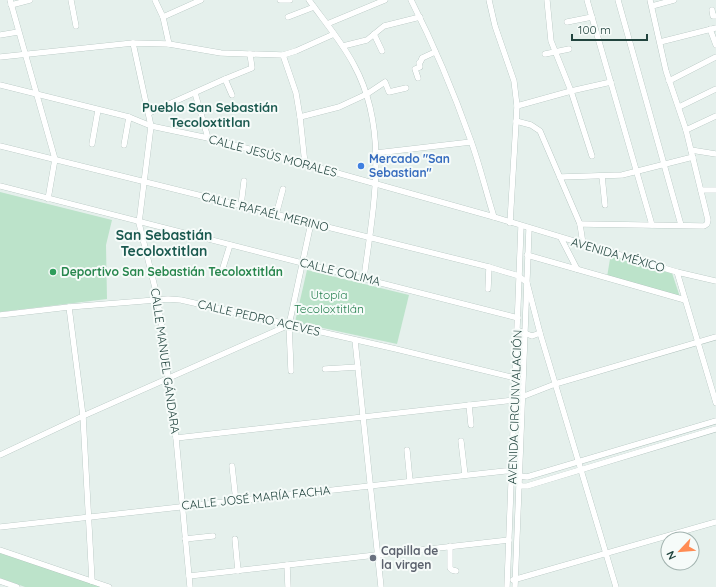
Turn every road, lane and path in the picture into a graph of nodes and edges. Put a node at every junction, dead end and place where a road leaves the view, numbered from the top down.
1 (30, 0) edge
2 (71, 0) edge
3 (155, 0) edge
4 (201, 0) edge
5 (280, 0) edge
6 (290, 0) edge
7 (309, 0) edge
8 (385, 0) edge
9 (411, 0) edge
10 (489, 0) edge
11 (547, 0) edge
12 (587, 0) edge
13 (618, 0) edge
14 (650, 0) edge
15 (674, 0) edge
16 (11, 2) edge
17 (652, 6) junction
18 (314, 7) junction
19 (712, 10) dead end
20 (592, 16) junction
21 (716, 16) edge
22 (163, 17) junction
23 (288, 17) dead end
24 (420, 17) junction
25 (567, 22) dead end
26 (327, 24) junction
27 (76, 26) dead end
28 (713, 28) edge
29 (18, 32) junction
30 (334, 34) junction
31 (374, 34) junction
32 (0, 35) edge
33 (660, 42) junction
34 (133, 43) junction
35 (169, 44) junction
36 (716, 45) edge
37 (343, 46) junction
38 (569, 49) dead end
39 (382, 51) dead end
40 (435, 52) junction
41 (555, 52) junction
42 (25, 53) junction
43 (250, 54) junction
44 (545, 54) dead end
45 (283, 55) junction
46 (0, 57) edge
47 (716, 57) edge
48 (418, 78) dead end
49 (225, 79) junction
50 (669, 81) junction
51 (611, 82) junction
52 (0, 85) edge
53 (406, 88) dead end
54 (716, 89) edge
55 (571, 91) junction
56 (195, 93) junction
57 (367, 94) junction
58 (37, 95) junction
59 (232, 95) dead end
60 (517, 106) junction
61 (679, 107) junction
62 (98, 110) junction
63 (148, 113) junction
64 (716, 116) edge
65 (129, 117) junction
66 (300, 117) junction
67 (516, 121) junction
68 (152, 126) junction
69 (686, 130) junction
70 (208, 138) junction
71 (471, 142) junction
72 (92, 144) dead end
73 (124, 144) dead end
74 (0, 146) edge
75 (691, 150) junction
76 (376, 153) junction
77 (716, 154) edge
78 (592, 156) dead end
79 (693, 158) junction
80 (55, 159) junction
81 (306, 164) junction
82 (664, 164) junction
83 (637, 172) junction
84 (602, 176) junction
85 (560, 177) junction
86 (244, 181) dead end
87 (145, 182) junction
88 (376, 184) junction
89 (0, 186) edge
90 (283, 189) dead end
91 (700, 190) junction
92 (716, 190) edge
93 (48, 199) junction
94 (240, 205) junction
95 (604, 205) dead end
96 (276, 215) junction
97 (494, 217) junction
98 (510, 222) junction
99 (139, 223) junction
100 (311, 223) junction
101 (580, 224) junction
102 (652, 225) junction
103 (681, 225) junction
104 (521, 226) junction
105 (529, 228) junction
106 (370, 238) junction
107 (561, 238) junction
108 (583, 244) junction
109 (230, 245) junction
110 (527, 255) junction
111 (304, 263) junction
112 (489, 267) junction
113 (577, 269) junction
114 (677, 272) junction
115 (221, 274) dead end
116 (519, 276) junction
117 (364, 278) junction
118 (716, 281) edge
119 (527, 283) junction
120 (488, 288) dead end
121 (158, 300) junction
122 (685, 300) junction
123 (69, 307) junction
124 (0, 316) edge
125 (518, 318) junction
126 (289, 325) junction
127 (517, 330) junction
128 (526, 332) junction
129 (540, 333) junction
130 (716, 337) edge
131 (355, 340) junction
132 (698, 343) junction
133 (358, 367) junction
134 (325, 369) dead end
135 (291, 371) dead end
136 (169, 378) junction
137 (515, 378) junction
138 (555, 384) junction
139 (522, 396) junction
140 (514, 400) junction
141 (716, 403) edge
142 (469, 405) junction
143 (83, 416) junction
144 (363, 417) junction
145 (716, 421) edge
146 (471, 425) dead end
147 (716, 429) edge
148 (176, 438) junction
149 (461, 442) dead end
150 (407, 450) dead end
151 (0, 455) edge
152 (578, 462) junction
153 (232, 466) dead end
154 (580, 469) junction
155 (512, 471) junction
156 (465, 475) junction
157 (520, 476) junction
158 (512, 480) junction
159 (410, 481) junction
160 (519, 484) junction
161 (370, 486) junction
162 (236, 501) junction
163 (182, 506) junction
164 (88, 517) junction
165 (716, 522) edge
166 (0, 527) edge
167 (213, 536) dead end
168 (185, 539) junction
169 (235, 539) dead end
170 (510, 540) junction
171 (450, 546) junction
172 (0, 550) edge
173 (606, 553) junction
174 (377, 555) junction
175 (287, 565) junction
176 (238, 571) junction
177 (456, 571) dead end
178 (188, 576) junction
179 (515, 579) junction
180 (0, 581) edge
181 (92, 581) junction
182 (507, 584) edge
183 (17, 587) edge
184 (109, 587) edge
185 (190, 587) edge
186 (288, 587) edge
187 (381, 587) edge
188 (515, 587) edge
189 (616, 587) edge

1 - 16 street
2 - 27 street
3 - 22 street
4 - 22 street
5 - 6 street
7 - 18 street
8 - 26 street
9 - 24 street
10 - 60 street
11 - 41 street
12 - 20 street
13 - 82 street
14 - 17 street
15 - 17 street
16 - 29 street
17 - 33 street
18 - 23 street
18 - 26 street
19 - 21 street
20 - 25 street
20 - 51 street
22 - 35 street
24 - 31 street
24 - 40 street
26 - 30 street
28 - 33 street
28 - 36 street
29 - 32 street
29 - 42 street
30 - 37 street
30 - 45 street
31 - 37 street
31 - 39 street
33 - 50 street
34 - 35 street
34 - 42 street
34 - 63 street, CALLE MANUEL GÁNDARA
35 - 43 street
37 - 57 street
38 - 41 street
40 - 48 street
40 - 71 street
41 - 44 street
41 - 55 street
42 - 46 street
42 - 58 street
43 - 45 street
43 - 49 street
45 - 66 street
47 - 50 street
49 - 56 street
49 - 59 street
50 - 61 street
51 - 55 street
51 - 83 street
52 - 58 street, CALLE JESÚS MORALES
53 - 57 street
54 - 61 street
55 - 60 street
55 - 78 street
56 - 63 street
56 - 70 street
57 - 66 street
57 - 76 street
58 - 62 street, CALLE JESÚS MORALES
58 - 80 street
60 - 67 street
61 - 69 street
62 - 65 street, CALLE JESÚS MORALES
62 - 72 street
63 - 68 street, CALLE MANUEL GÁNDARA
64 - 69 street
65 - 68 street, CALLE JESÚS MORALES
65 - 73 street
66 - 81 street
67 - 85 street
67 - 98 street
68 - 70 street, CALLE JESÚS MORALES
68 - 87 street, CALLE MANUEL GÁNDARA
69 - 75 street
70 - 81 street, CALLE JESÚS MORALES
71 - 76 street
71 - 97 street
74 - 80 street, CALLE RAFAÉL MERINO
75 - 77 street
75 - 79 street
76 - 88 street
79 - 82 street
79 - 91 street
80 - 87 street, CALLE RAFAÉL MERINO
80 - 93 street
81 - 88 street, CALLE JESÚS MORALES
82 - 83 street
82 - 103 street
83 - 84 street
83 - 102 street
84 - 85 street
84 - 95 street
85 - 101 street
86 - 94 street
87 - 94 street, CALLE RAFAÉL MERINO
87 - 99 street, CALLE MANUEL GÁNDARA
88 - 97 street, CALLE JESÚS MORALES
88 - 106 street
89 - 93 street, CALLE COLIMA
90 - 96 street
91 - 92 street
91 - 103 street
93 - 99 street, CALLE COLIMA
94 - 96 street, CALLE RAFAÉL MERINO
96 - 100 street, CALLE RAFAÉL MERINO
97 - 98 street, CALLE JESÚS MORALES
98 - 104 street, CALLE JESÚS MORALES
99 - 109 street, CALLE COLIMA
99 - 121 street, CALLE MANUEL GÁNDARA
100 - 106 street, CALLE RAFAÉL MERINO
100 - 111 street
101 - 102 street
101 - 108 street
102 - 103 street
104 - 105 street, AVENIDA MÉXICO
104 - 116 street, AVENIDA CIRCUNVALACIÓN
105 - 107 street, AVENIDA MÉXICO
105 - 110 street, AVENIDA CIRCUNVALACIÓN
106 - 112 street, CALLE RAFAÉL MERINO
106 - 117 street
107 - 108 street, AVENIDA MÉXICO
107 - 113 street
108 - 114 street, AVENIDA MÉXICO
109 - 111 street, CALLE COLIMA
109 - 115 street
110 - 113 street
110 - 119 street, AVENIDA CIRCUNVALACIÓN
111 - 117 street, CALLE COLIMA
111 - 126 street
112 - 116 street, CALLE RAFAÉL MERINO
112 - 120 street
113 - 122 street
114 - 118 street, AVENIDA MÉXICO
114 - 122 street
116 - 119 street, CALLE RAFAÉL MERINO
116 - 125 street, AVENIDA CIRCUNVALACIÓN
117 - 125 street, CALLE COLIMA
119 - 128 street, AVENIDA CIRCUNVALACIÓN
119 - 129 street
121 - 123 street, CALLE PEDRO ACEVES
121 - 126 street, CALLE PEDRO ACEVES
121 - 136 street, CALLE MANUEL GÁNDARA
122 - 132 street
123 - 124 street, CALLE PEDRO ACEVES
123 - 143 street
125 - 127 street, AVENIDA CIRCUNVALACIÓN
126 - 131 street, CALLE PEDRO ACEVES
126 - 135 street
126 - 136 street
127 - 128 street
127 - 137 street, AVENIDA CIRCUNVALACIÓN
128 - 129 street
128 - 139 street, AVENIDA CIRCUNVALACIÓN
129 - 138 street
130 - 132 street
131 - 133 street
131 - 137 street, CALLE PEDRO ACEVES
132 - 138 street
132 - 141 street
133 - 134 street
133 - 144 street
136 - 143 street
136 - 148 street, CALLE MANUEL GÁNDARA
137 - 140 street, AVENIDA CIRCUNVALACIÓN
138 - 139 street
138 - 152 street
139 - 140 street
139 - 157 street, AVENIDA CIRCUNVALACIÓN
140 - 142 street
140 - 155 street, AVENIDA CIRCUNVALACIÓN
142 - 144 street
142 - 146 street
143 - 151 street
143 - 164 street
144 - 148 street
144 - 161 street
145 - 152 street
147 - 154 street
148 - 163 street, CALLE MANUEL GÁNDARA
149 - 156 street
150 - 159 street
152 - 154 street
152 - 157 street
153 - 162 street
154 - 160 street
154 - 173 street
155 - 156 street, CALLE JOSÉ MARÍA FACHA
155 - 157 street
155 - 158 street, AVENIDA CIRCUNVALACIÓN
156 - 159 street, CALLE JOSÉ MARÍA FACHA
157 - 160 street, AVENIDA CIRCUNVALACIÓN
158 - 160 street
158 - 170 street, AVENIDA CIRCUNVALACIÓN
159 - 161 street, CALLE JOSÉ MARÍA FACHA
160 - 179 street, AVENIDA CIRCUNVALACIÓN
161 - 162 street, CALLE JOSÉ MARÍA FACHA
161 - 174 street
162 - 163 street, CALLE JOSÉ MARÍA FACHA
163 - 164 street, CALLE JOSÉ MARÍA FACHA
163 - 168 street, CALLE MANUEL GÁNDARA
164 - 166 street, CALLE JOSÉ MARÍA FACHA
164 - 181 street
165 - 173 street
167 - 168 street
168 - 178 street, CALLE MANUEL GÁNDARA
169 - 176 street
170 - 171 street
170 - 182 street, AVENIDA CIRCUNVALACIÓN
171 - 174 street
171 - 177 street
172 - 181 street
173 - 179 street
173 - 189 street
174 - 175 street
174 - 187 street
175 - 176 street
175 - 186 street
176 - 178 street
178 - 185 street, CALLE MANUEL GÁNDARA
179 - 182 street
179 - 188 street, AVENIDA CIRCUNVALACIÓN
180 - 183 street
181 - 184 street

